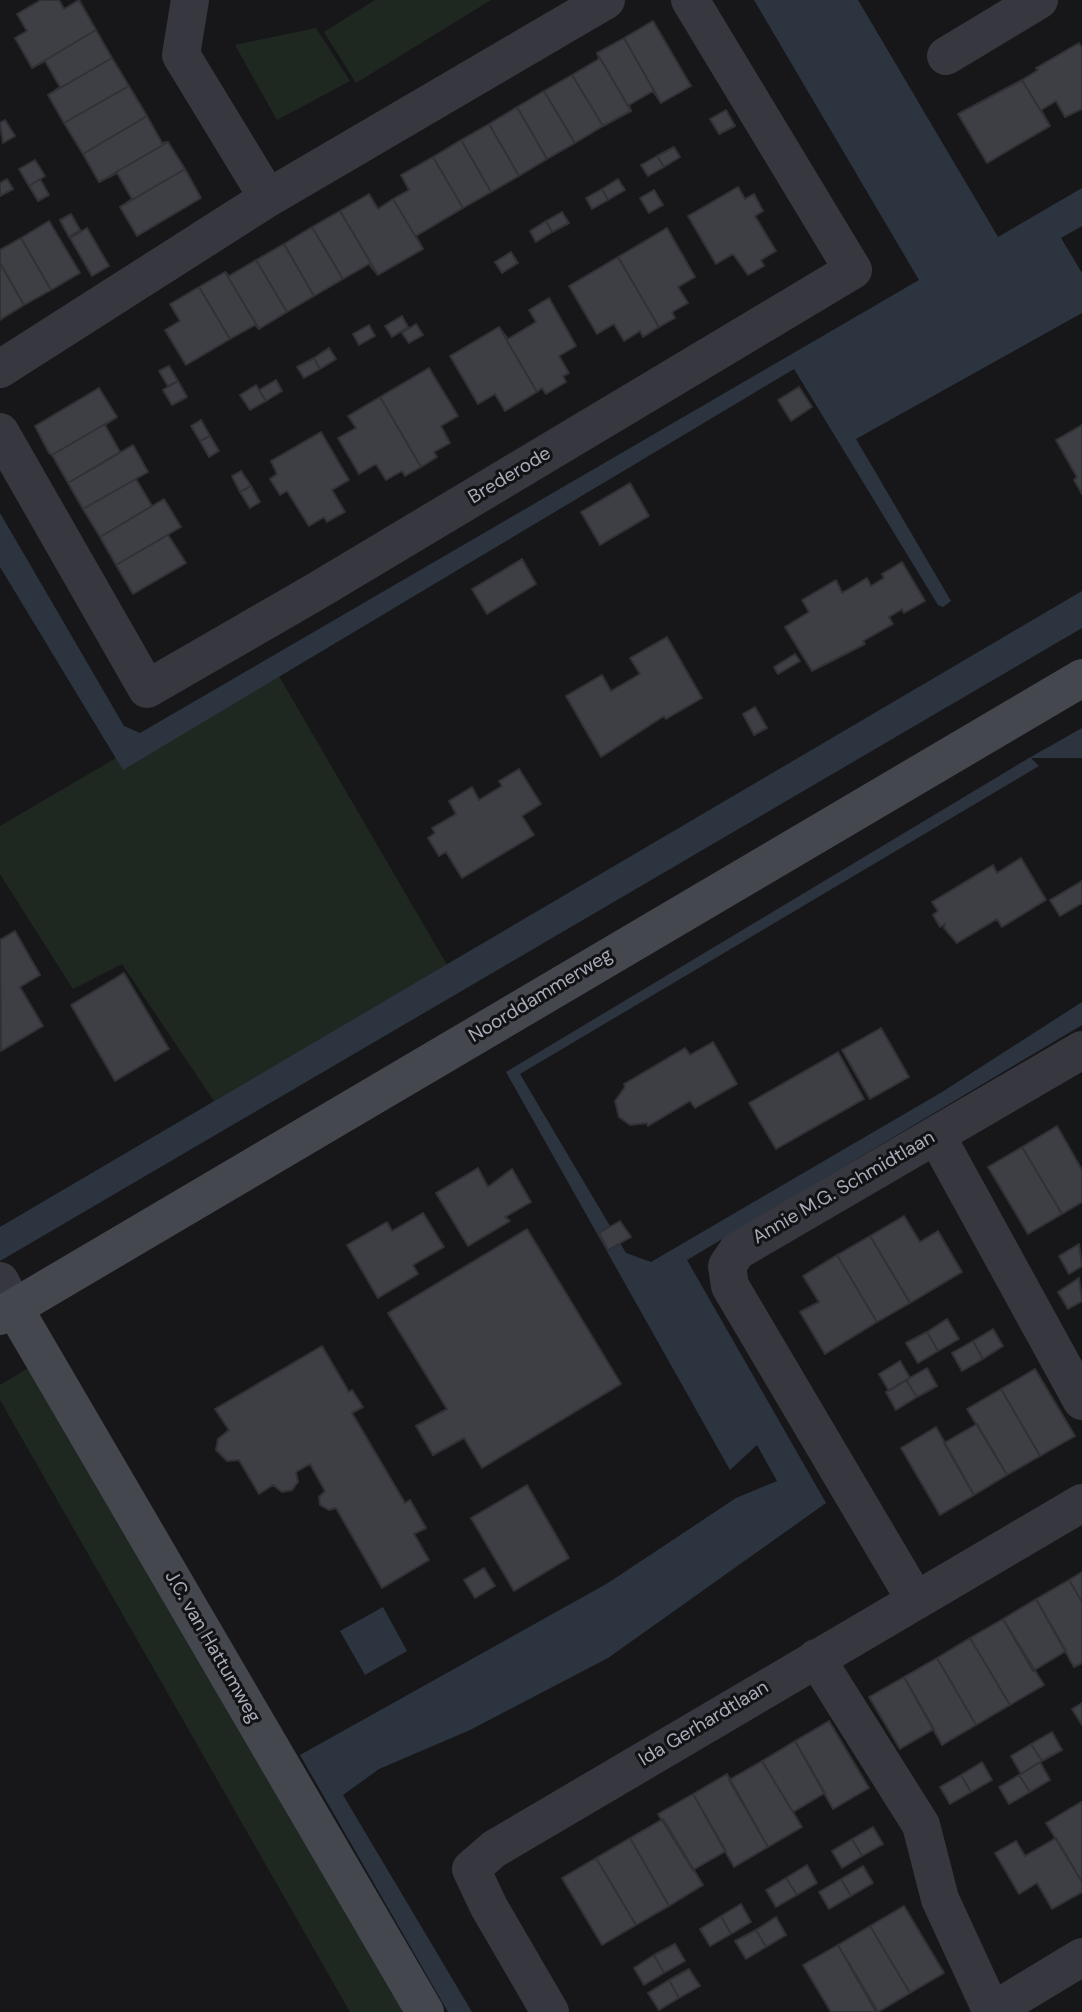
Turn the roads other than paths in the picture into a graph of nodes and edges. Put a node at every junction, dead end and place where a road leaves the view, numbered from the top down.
1 (190, 0) edge
2 (606, 0) edge
3 (690, 0) edge
4 (1038, 0) edge
5 (946, 56) dead end
6 (268, 198) junction
7 (0, 369) edge
8 (0, 432) edge
9 (1082, 678) edge
10 (1082, 1050) edge
11 (936, 1135) junction
12 (5, 1302) edge
13 (1082, 1401) edge
14 (1082, 1503) edge
15 (916, 1601) junction
16 (816, 1658) junction
17 (1082, 1957) edge
18 (425, 2012) edge
19 (550, 2012) edge
20 (991, 2012) edge

1 - 6 street
2 - 6 street
3 - 8 street, Brederode
4 - 5 street
6 - 7 street
9 - 12 street, Noorddammerweg
10 - 11 street, Annie M.G. Schmidtlaan
11 - 13 street
11 - 15 street, Annie M.G. Schmidtlaan
12 - 18 street, J.C. van Hattumweg
14 - 15 street, Ida Gerhardtlaan
15 - 16 street, Ida Gerhardtlaan
16 - 19 street, Ida Gerhardtlaan
16 - 20 street
17 - 20 street

